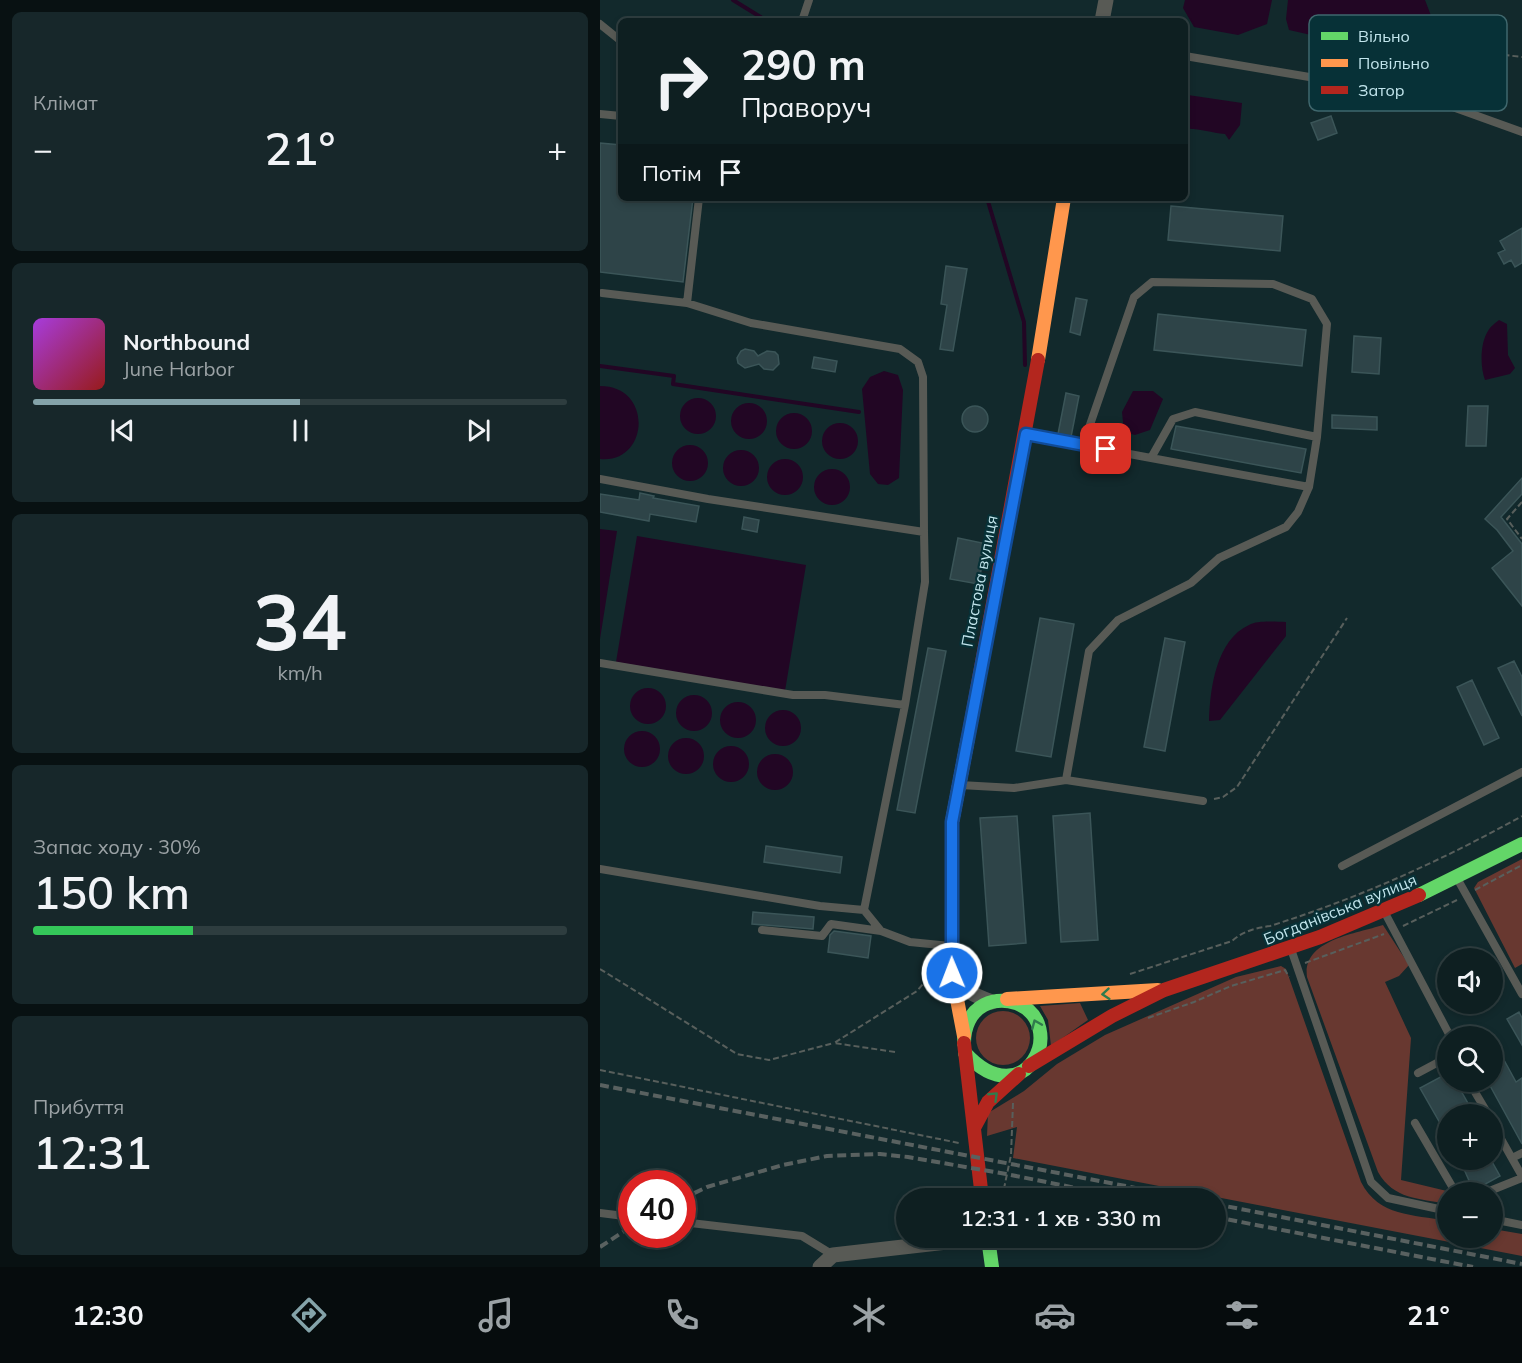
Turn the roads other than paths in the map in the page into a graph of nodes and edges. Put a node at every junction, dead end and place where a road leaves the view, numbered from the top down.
1 (809, 0) edge
2 (1106, 0) edge
3 (803, 18) edge
4 (1103, 18) edge
5 (600, 24) edge
6 (618, 39) edge
7 (1188, 57) edge
8 (1309, 77) edge
9 (1464, 111) edge
10 (600, 114) edge
11 (618, 116) edge
12 (1522, 132) edge
13 (699, 201) edge
14 (1064, 201) edge
15 (602, 293) dead end
16 (687, 303) junction
17 (1026, 434) junction
18 (1317, 437) junction
19 (1083, 445) junction
20 (1151, 458) junction
21 (600, 479) edge
22 (1309, 487) junction
23 (924, 532) junction
24 (600, 663) edge
25 (905, 705) junction
26 (1522, 771) edge
27 (1065, 780) junction
28 (959, 785) junction
29 (1203, 801) road end
30 (1522, 844) edge
31 (1342, 866) dead end
32 (600, 869) edge
33 (1457, 878) junction
34 (864, 910) junction
35 (1384, 912) junction
36 (762, 930) dead end
37 (881, 931) junction
38 (951, 946) junction
39 (1291, 948) junction
40 (952, 973) junction
41 (1521, 989) edge
42 (1164, 990) junction
43 (997, 1001) junction
44 (1445, 1026) edge
45 (964, 1036) junction
46 (965, 1053) junction
47 (1437, 1063) edge
48 (1026, 1068) junction
49 (1418, 1073) dead end
50 (1415, 1123) dead end
51 (974, 1128) junction
52 (1503, 1142) edge
53 (1522, 1153) edge
54 (1512, 1158) junction
55 (1522, 1177) edge
56 (1449, 1182) edge
57 (1503, 1185) edge
58 (981, 1188) edge
59 (1437, 1209) edge
60 (600, 1213) edge
61 (618, 1215) edge
62 (1503, 1221) edge
63 (696, 1224) edge
64 (1522, 1225) edge
65 (896, 1247) edge
66 (990, 1248) edge
67 (833, 1254) junction
68 (820, 1267) edge
69 (993, 1267) edge

1 - 3 lane
2 - 4 street
5 - 6 lane
7 - 8 lane
9 - 12 lane
10 - 11 lane
13 - 16 lane
14 - 17 main road, Пластова вулиця
15 - 16 lane
16 - 23 lane
17 - 19 lane
17 - 28 main road, Пластова вулиця
18 - 19 lane
18 - 20 lane
18 - 22 lane
19 - 20 lane
20 - 22 lane
21 - 23 lane
22 - 27 lane
23 - 25 lane
24 - 25 lane
25 - 34 lane
26 - 31 lane
27 - 28 lane
27 - 29 lane
28 - 38 main road, Пластова вулиця
30 - 33 main road, Богданівська вулиця
32 - 34 lane
33 - 35 main road, Богданівська вулиця
33 - 41 lane
34 - 37 lane
35 - 39 main road, Богданівська вулиця
35 - 44 lane
36 - 37 lane
37 - 38 lane
38 - 40 main road, Пластова вулиця
39 - 42 main road, Богданівська вулиця
39 - 59 lane
40 - 43 street
40 - 45 main road, Пластова вулиця
42 -> 43 main road, Богданівська вулиця
42 - 48 main road, Богданівська вулиця
43 - 45 main road
48 -> 43 main road
45 - 46 main road
46 - 48 main road
46 - 51 main road
47 - 49 lane
51 -> 48 main road
50 - 56 lane
51 - 58 main road
52 - 54 lane
53 - 54 lane
54 - 55 lane
55 - 57 lane
60 - 61 lane
62 - 64 lane
63 - 67 lane
65 - 67 street
66 - 69 main road
67 - 68 street

